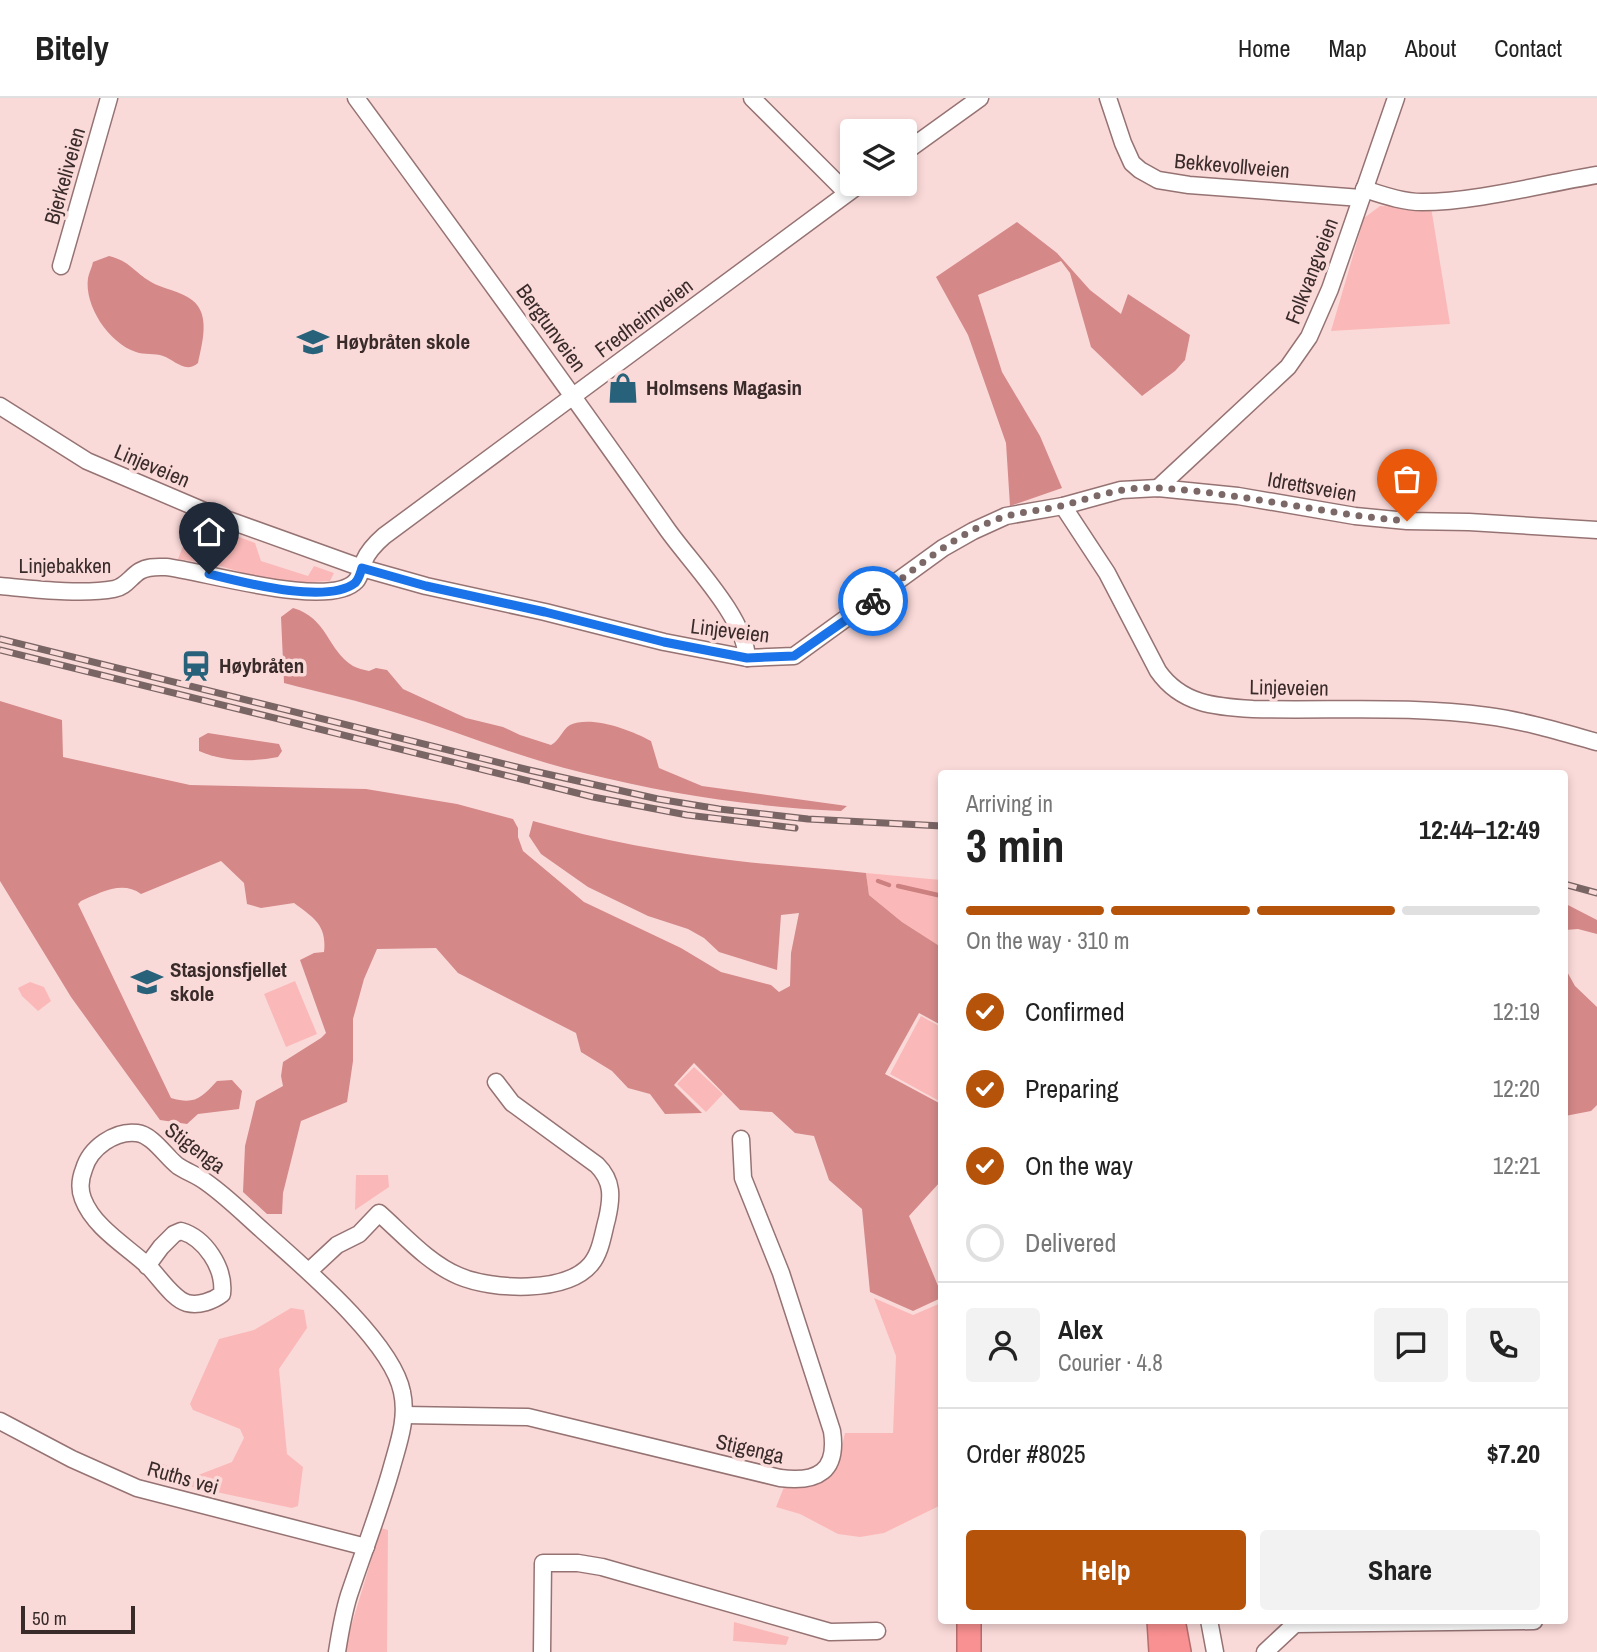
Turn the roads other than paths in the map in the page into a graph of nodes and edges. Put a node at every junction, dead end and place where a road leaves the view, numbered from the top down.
1 (109, 98) edge
2 (356, 98) edge
3 (752, 98) edge
4 (980, 98) edge
5 (1108, 98) edge
6 (1396, 98) edge
7 (917, 143) edge
8 (1597, 175) edge
9 (840, 176) edge
10 (1363, 194) junction
11 (842, 196) edge
12 (61, 266) dead end
13 (575, 396) junction
14 (0, 406) edge
15 (1158, 488) junction
16 (1063, 506) junction
17 (1597, 530) edge
18 (362, 568) junction
19 (0, 586) edge
20 (747, 658) junction
21 (1597, 742) edge
22 (496, 1082) dead end
23 (741, 1139) dead end
24 (147, 1266) junction
25 (309, 1271) junction
26 (404, 1415) junction
27 (0, 1421) edge
28 (366, 1547) junction
29 (969, 1624) edge
30 (1158, 1624) edge
31 (1174, 1624) edge
32 (1210, 1624) edge
33 (1293, 1624) edge
34 (877, 1631) dead end
35 (337, 1652) edge
36 (542, 1652) edge
37 (969, 1652) edge
38 (1161, 1652) edge
39 (1180, 1652) edge
40 (1215, 1652) edge
41 (1265, 1652) edge

1 - 12 street, Bjerkeliveien
2 - 13 street, Bergtunveien
3 - 9 street
4 - 7 street
5 - 10 street, Bekkevollveien
6 - 10 street, Folkvangveien
8 - 10 street, Bekkevollveien
10 - 15 street, Folkvangveien
11 - 13 street, Fredheimveien
13 - 18 street, Fredheimveien
13 - 20 street, Bergtunveien
14 - 18 street, Linjeveien
15 - 16 street, Idrettsveien
15 - 17 street, Idrettsveien
16 - 20 street, Linjeveien
16 - 21 street, Linjeveien
18 - 19 street, Linjebakken
18 - 20 street, Linjeveien
22 - 25 street
23 - 26 street, Stigenga
24 - 24 street, Stigenga
24 - 25 street, Stigenga
25 - 26 street, Stigenga
26 - 28 street, Stigenga
27 - 28 street, Ruths vei
28 - 35 street, Stigenga
29 - 37 highway
30 - 38 highway
31 - 39 highway
32 - 40 street
33 - 41 street
34 - 36 street

